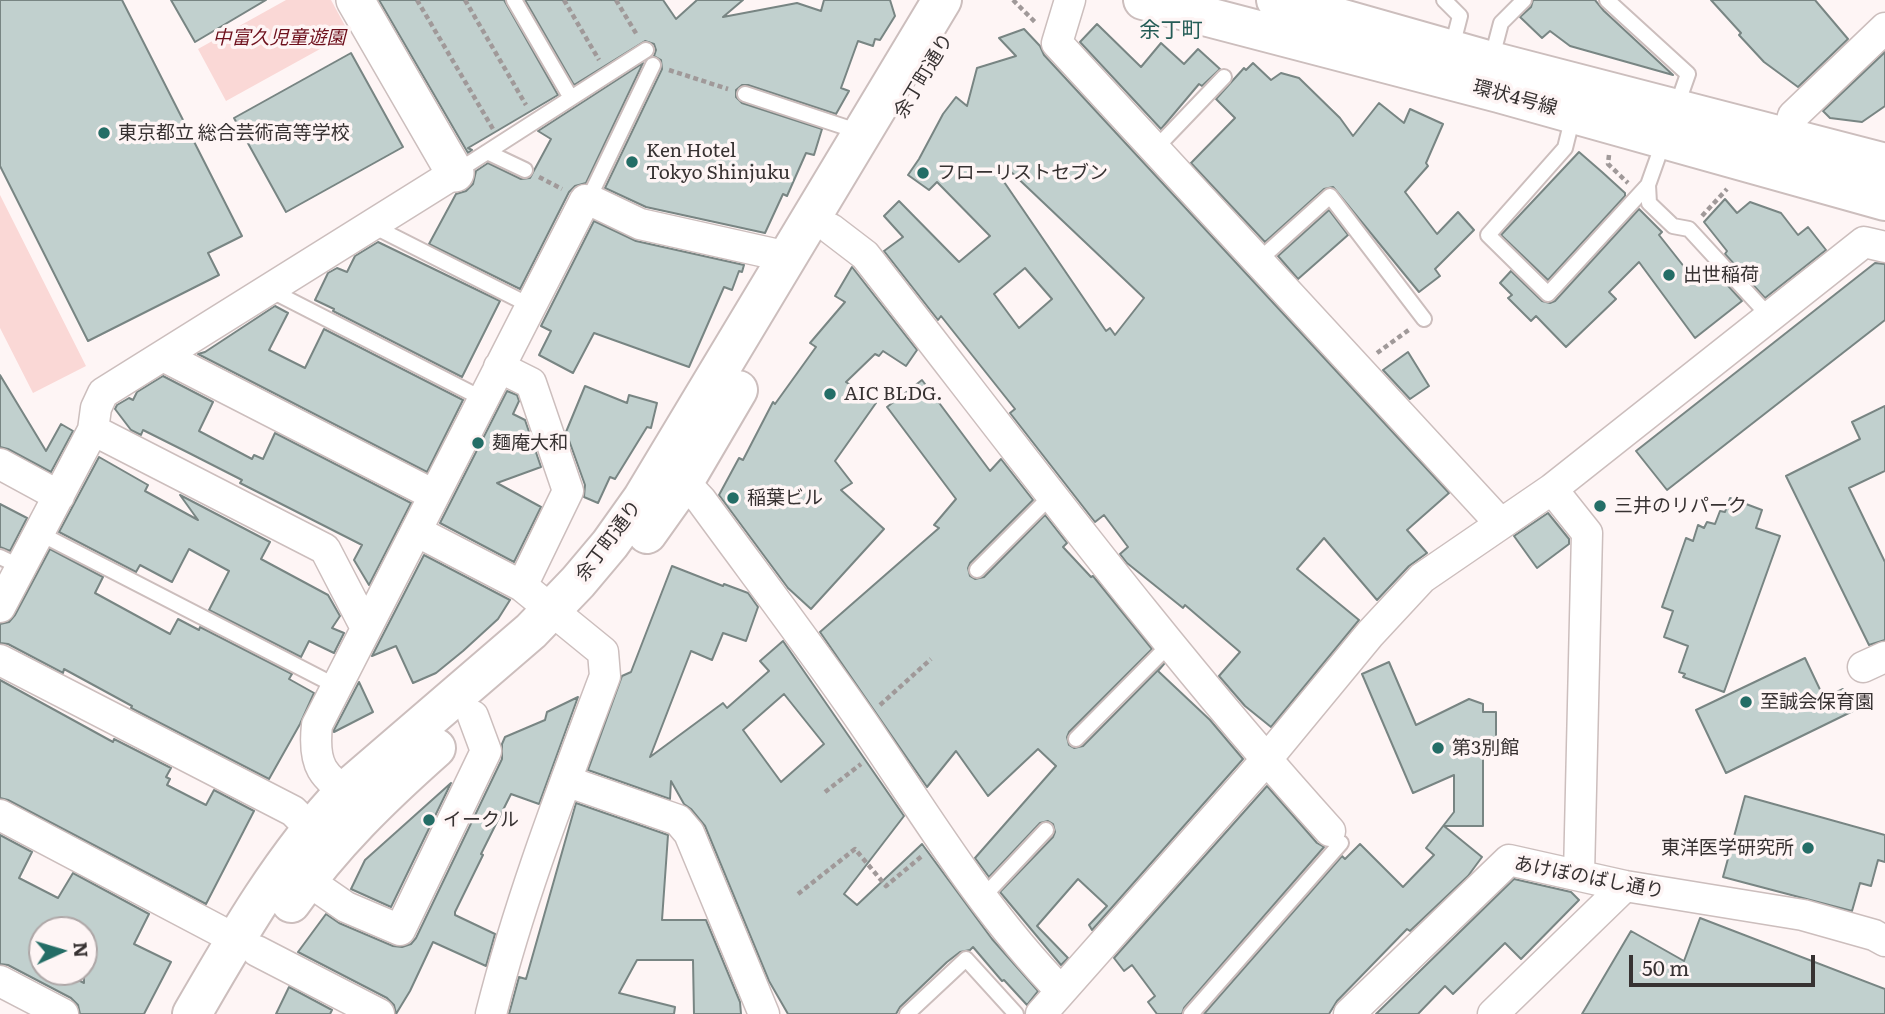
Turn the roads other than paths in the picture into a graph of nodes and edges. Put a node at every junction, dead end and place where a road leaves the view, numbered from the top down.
1 (355, 0) edge
2 (514, 0) edge
3 (942, 0) edge
4 (970, 0) edge
5 (1070, 0) edge
6 (1143, 0) edge
7 (1276, 0) edge
8 (1444, 0) edge
9 (1524, 0) edge
10 (1607, 0) edge
11 (1885, 28) edge
12 (1451, 49) junction
13 (646, 50) road end
14 (1490, 61) junction
15 (653, 65) road end
16 (1224, 76) dead end
17 (745, 94) road end
18 (571, 98) junction
19 (1573, 114) junction
20 (1670, 124) junction
21 (861, 132) junction
22 (1787, 139) junction
23 (1155, 149) junction
24 (487, 152) junction
25 (1885, 163) edge
26 (525, 170) road end
27 (454, 173) junction
28 (1644, 189) junction
29 (585, 200) junction
30 (1885, 201) edge
31 (371, 225) junction
32 (831, 229) junction
33 (1885, 247) edge
34 (788, 257) junction
35 (1258, 261) junction
36 (268, 289) junction
37 (531, 306) junction
38 (1769, 316) junction
39 (1424, 319) road end
40 (163, 356) junction
41 (499, 367) junction
42 (483, 399) junction
43 (93, 430) junction
44 (0, 464) edge
45 (684, 482) junction
46 (1552, 489) junction
47 (1053, 494) junction
48 (434, 495) junction
49 (58, 496) junction
50 (1501, 524) junction
51 (416, 531) junction
52 (39, 533) junction
53 (10, 562) edge
54 (977, 570) dead end
55 (0, 607) edge
56 (548, 608) junction
57 (366, 628) junction
58 (1170, 644) junction
59 (0, 660) edge
60 (337, 686) junction
61 (473, 716) junction
62 (1076, 739) dead end
63 (1266, 760) junction
64 (566, 781) junction
65 (357, 800) junction
66 (0, 815) edge
67 (312, 829) junction
68 (1046, 830) dead end
69 (1336, 837) joint
70 (1579, 875) junction
71 (307, 880) junction
72 (1625, 886) junction
73 (984, 897) junction
74 (1885, 941) edge
75 (246, 945) junction
76 (0, 981) edge
77 (1061, 991) junction
78 (63, 1014) edge
79 (192, 1014) edge
80 (223, 1014) edge
81 (379, 1014) edge
82 (491, 1014) edge
83 (764, 1014) edge
84 (907, 1014) edge
85 (1016, 1014) edge
86 (1041, 1014) edge
87 (1191, 1014) edge
88 (1349, 1014) edge
89 (1493, 1014) edge

1 - 27 street
2 - 18 lane
3 - 21 main road, 余丁町通り
4 - 32 main road, 余丁町通り
5 - 23 street
6 - 19 main road, 環状4号線
7 - 12 main road, 環状4号線
8 - 12 lane
9 - 14 lane
10 - 20 lane
11 - 22 street
12 - 14 main road, 環状4号線
13 - 18 lane
14 - 20 main road, 環状4号線
15 - 29 lane
16 - 23 lane
17 - 21 lane
18 - 24 lane
19 - 20 main road, 環状4号線
19 - 28 lane
20 - 22 main road, 環状4号線
20 - 28 lane
20 - 30 main road, 環状4号線
21 - 34 main road, 余丁町通り
22 - 25 main road, 環状4号線
23 - 35 street
24 - 26 lane
24 - 27 lane
27 - 31 street
28 - 38 lane
29 - 34 street
29 - 37 street
31 - 36 street
31 - 37 lane
32 - 45 main road, 余丁町通り
32 - 47 street
33 - 38 street
34 - 56 main road, 余丁町通り
35 - 39 lane
35 - 50 street
36 - 40 street
36 - 42 lane
37 - 41 street
38 - 46 street
40 - 43 street
40 - 48 street
41 - 42 street
41 - 56 street
42 - 48 street
43 - 49 street
43 - 57 street
44 - 49 street
45 - 56 main road, 余丁町通り
45 - 73 street
46 - 50 street
46 - 70 street
47 - 54 lane
47 - 58 street
48 - 51 street
49 - 52 street
50 - 63 street
51 - 56 street
51 - 57 street
52 - 53 street
52 - 60 lane
53 - 55 street
56 - 61 main road, 余丁町通り
56 - 64 street
56 - 65 main road, 余丁町通り
57 - 60 street
58 - 62 lane
58 - 63 street
59 - 67 street
60 - 65 street
61 - 65 main road, 余丁町通り
61 - 71 street
63 - 69 street
63 - 77 street
64 - 82 street
64 - 83 street
65 - 67 main road, 余丁町通り
65 - 71 main road, 余丁町通り
66 - 75 street
67 - 75 main road, 余丁町通り
68 - 73 lane
69 - 87 lane
70 - 72 street, あけぼのばし通り
70 - 88 street, あけぼのばし通り
71 - 75 main road, 余丁町通り
72 - 74 street, あけぼのばし通り
72 - 89 street
73 - 77 street
75 - 79 main road, 余丁町通り
75 - 80 main road, 余丁町通り
75 - 81 street
76 - 78 street
77 - 86 street
84 - 85 lane

